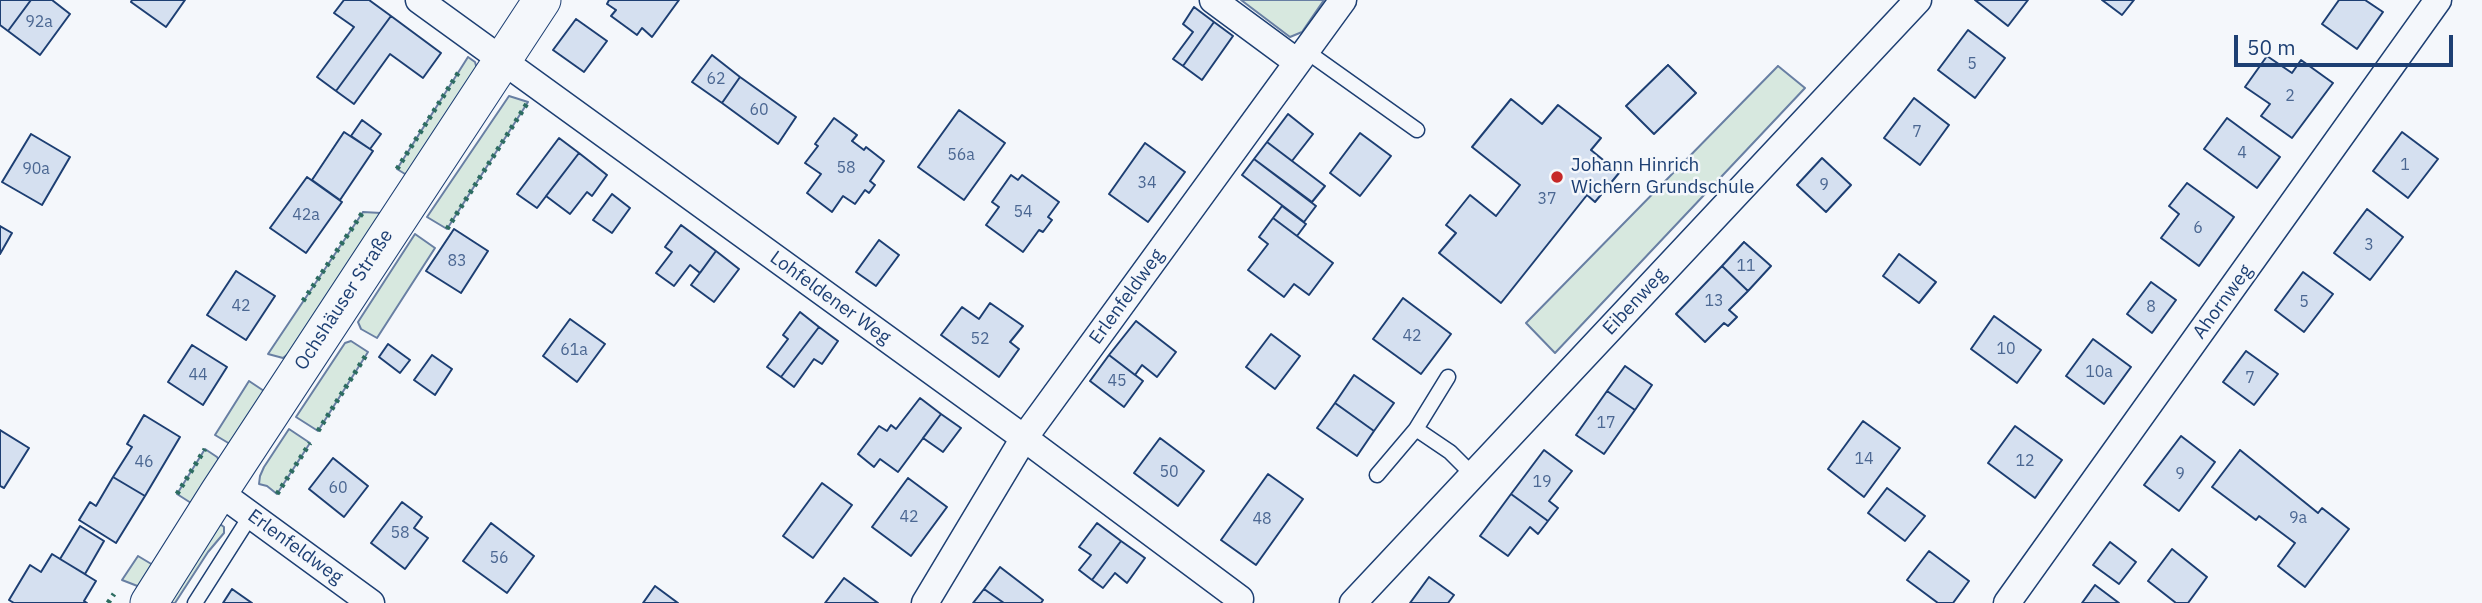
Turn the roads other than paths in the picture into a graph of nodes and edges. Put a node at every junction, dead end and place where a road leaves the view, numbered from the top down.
1 (419, 0) edge
2 (542, 0) edge
3 (1213, 0) edge
4 (1343, 0) edge
5 (1917, 0) edge
6 (2438, 0) edge
7 (1302, 57) junction
8 (501, 60) junction
9 (1418, 130) dead end
10 (1448, 377) dead end
11 (1416, 429) junction
12 (1024, 438) junction
13 (1377, 475) dead end
14 (1473, 475) junction
15 (219, 492) junction
16 (251, 515) junction
17 (1240, 599) dead end
18 (149, 603) edge
19 (195, 603) edge
20 (371, 603) edge
21 (925, 603) edge
22 (1353, 603) edge
23 (2007, 603) edge

1 - 8 street, Lohfeldener Weg
2 - 8 main road, Ochshäuser Straße
3 - 7 street
4 - 7 street, Erlenfeldweg
5 - 14 street, Eibenweg
6 - 23 street, Ahornweg
7 - 9 lane
7 - 12 street, Erlenfeldweg
8 - 12 street, Lohfeldener Weg
8 - 15 main road, Ochshäuser Straße
10 - 11 lane
11 - 13 lane
11 - 14 lane
12 - 17 street, Lohfeldener Weg
12 - 21 street, Erlenfeldweg
14 - 22 street, Eibenweg
15 - 16 street, Erlenfeldweg
15 - 18 main road, Ochshäuser Straße
16 - 19 lane
16 - 20 street, Erlenfeldweg

